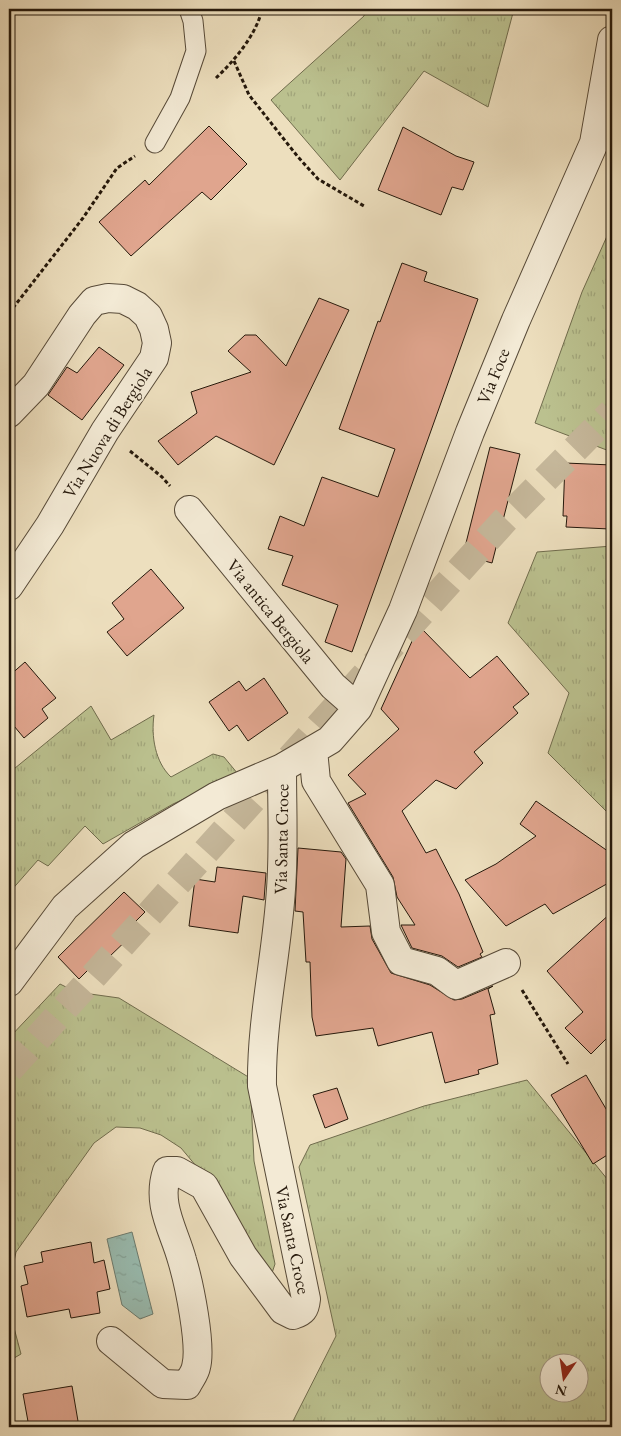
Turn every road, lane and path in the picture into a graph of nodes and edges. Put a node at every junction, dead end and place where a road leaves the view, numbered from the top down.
1 (189, 9) edge
2 (612, 40) edge
3 (234, 61) dead end
4 (155, 143) dead end
5 (364, 206) dead end
6 (9, 413) edge
7 (106, 431) junction
8 (189, 510) joint
9 (9, 586) edge
10 (358, 708) junction
11 (313, 750) junction
12 (282, 768) junction
13 (506, 963) joint
14 (9, 982) edge
15 (568, 1064) dead end
16 (111, 1341) dead end

1 - 4 lane
2 - 10 street, Via Foce
3 - 5 path
6 - 7 street, Via Nuova di Bergiola
7 - 8 path
7 - 9 street, Via Nuova di Bergiola
8 - 10 street, Via antica Bergiola
10 - 11 street, Via Santa Croce
11 - 12 street, Via Santa Croce
11 - 13 street, Via Santa Croce
12 - 14 street, Via Santa Croce
12 - 16 street, Via Santa Croce
13 - 15 path

